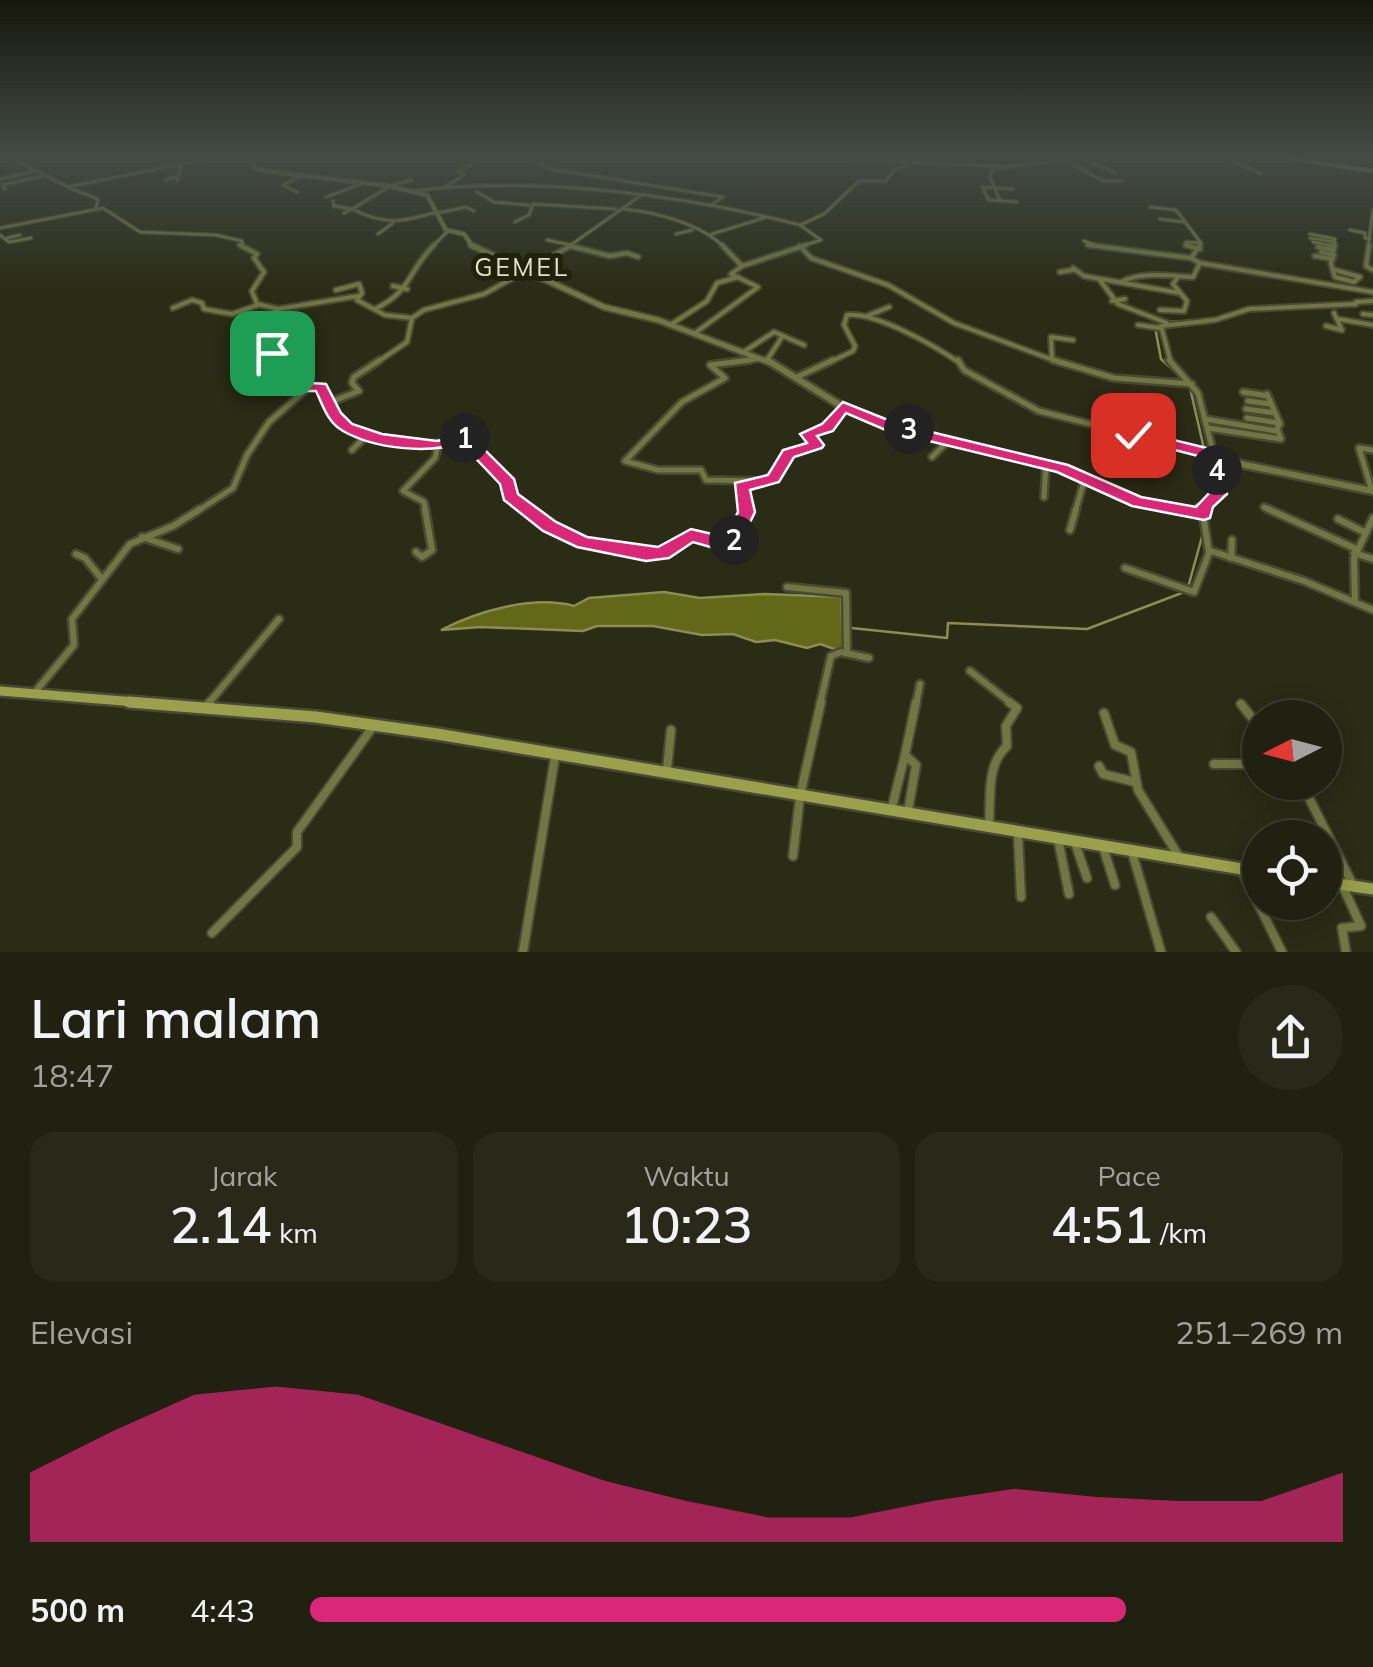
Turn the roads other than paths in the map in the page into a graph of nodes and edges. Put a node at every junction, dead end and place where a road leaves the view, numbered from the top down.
1 (97, 201) edge
2 (333, 201) dead end
3 (364, 201) edge
4 (432, 201) edge
5 (493, 201) edge
6 (632, 201) edge
7 (678, 201) edge
8 (717, 201) edge
9 (838, 201) edge
10 (591, 202) dead end
11 (1010, 202) edge
12 (1017, 202) dead end
13 (530, 205) junction
14 (579, 206) junction
15 (710, 206) junction
16 (96, 208) junction
17 (1150, 208) dead end
18 (352, 209) junction
19 (620, 209) junction
20 (1373, 210) edge
21 (474, 211) dead end
22 (438, 212) junction
23 (344, 213) dead end
24 (595, 214) dead end
25 (609, 216) junction
26 (767, 217) junction
27 (1160, 219) dead end
28 (395, 221) junction
29 (516, 222) dead end
30 (1184, 222) junction
31 (1372, 223) edge
32 (800, 226) junction
33 (0, 228) edge
34 (695, 229) junction
35 (1350, 230) dead end
36 (448, 231) junction
37 (0, 234) edge
38 (378, 234) dead end
39 (676, 234) dead end
40 (712, 234) junction
41 (20, 235) dead end
42 (31, 238) dead end
43 (1104, 238) dead end
44 (1370, 239) junction
45 (547, 240) dead end
46 (1084, 241) dead end
47 (9, 242) junction
48 (576, 244) junction
49 (800, 246) junction
50 (1107, 246) junction
51 (1334, 246) junction
52 (1186, 247) dead end
53 (1200, 247) junction
54 (1121, 248) junction
55 (1126, 255) dead end
56 (638, 257) dead end
57 (1191, 258) junction
58 (756, 260) junction
59 (1200, 263) junction
60 (766, 265) dead end
61 (742, 266) junction
62 (527, 268) junction
63 (1373, 270) edge
64 (1144, 271) dead end
65 (1060, 272) dead end
66 (1335, 272) junction
67 (1152, 275) junction
68 (1178, 276) junction
69 (738, 277) junction
70 (870, 278) junction
71 (1099, 279) junction
72 (1122, 282) junction
73 (862, 283) dead end
74 (1345, 284) junction
75 (394, 286) dead end
76 (1352, 288) junction
77 (407, 289) junction
78 (336, 290) dead end
79 (1373, 292) edge
80 (1180, 293) junction
81 (1356, 295) dead end
82 (360, 296) junction
83 (1125, 299) dead end
84 (1112, 301) junction
85 (1373, 301) edge
86 (258, 305) junction
87 (889, 307) dead end
88 (173, 308) dead end
89 (278, 309) junction
90 (208, 310) junction
91 (373, 310) junction
92 (1160, 310) dead end
93 (1334, 313) dead end
94 (1363, 314) dead end
95 (196, 315) dead end
96 (1373, 315) edge
97 (868, 316) junction
98 (412, 318) junction
99 (1338, 320) junction
100 (1166, 323) junction
101 (1138, 324) dead end
102 (670, 325) junction
103 (1373, 325) edge
104 (1326, 326) dead end
105 (1157, 327) junction
106 (695, 333) junction
107 (782, 338) junction
108 (1073, 340) dead end
109 (804, 345) dead end
110 (746, 351) junction
111 (272, 353) junction
112 (258, 357) dead end
113 (766, 359) junction
114 (1052, 360) junction
115 (794, 375) junction
116 (779, 377) dead end
117 (1189, 383) junction
118 (308, 388) junction
119 (1242, 392) dead end
120 (1248, 400) dead end
121 (328, 403) junction
122 (1271, 404) junction
123 (843, 406) junction
124 (1246, 408) dead end
125 (1275, 413) junction
126 (1247, 418) dead end
127 (1206, 419) junction
128 (1279, 423) junction
129 (1208, 428) junction
130 (1278, 431) junction
131 (366, 435) junction
132 (947, 442) junction
133 (438, 446) junction
134 (352, 450) dead end
135 (1373, 450) edge
136 (1211, 455) junction
137 (932, 457) dead end
138 (1046, 466) junction
139 (1085, 478) junction
140 (747, 483) junction
141 (1373, 491) edge
142 (1044, 497) dead end
143 (1264, 507) dead end
144 (1200, 513) junction
145 (1373, 518) edge
146 (1338, 520) dead end
147 (1070, 530) dead end
148 (1364, 532) junction
149 (142, 537) junction
150 (1232, 540) dead end
151 (178, 549) dead end
152 (1354, 550) junction
153 (1211, 551) junction
154 (416, 552) dead end
155 (76, 554) dead end
156 (1231, 558) junction
157 (1373, 559) edge
158 (1124, 568) dead end
159 (102, 578) junction
160 (787, 586) dead end
161 (1356, 602) junction
162 (1373, 610) edge
163 (279, 619) dead end
164 (847, 653) junction
165 (869, 658) dead end
166 (970, 670) dead end
167 (920, 684) dead end
168 (0, 692) edge
169 (34, 692) junction
170 (204, 709) junction
171 (1104, 713) dead end
172 (374, 726) junction
173 (672, 730) dead end
174 (555, 754) junction
175 (905, 755) junction
176 (1214, 764) dead end
177 (1242, 764) edge
178 (1099, 766) dead end
179 (666, 772) junction
180 (1136, 782) junction
181 (800, 796) junction
182 (1309, 800) edge
183 (892, 809) junction
184 (908, 811) junction
185 (989, 827) junction
186 (1018, 832) junction
187 (1058, 839) junction
188 (1075, 842) junction
189 (1103, 847) junction
190 (1132, 852) junction
191 (793, 856) dead end
192 (1180, 858) junction
193 (1240, 869) joint
194 (1087, 878) dead end
195 (1342, 884) edge
196 (1115, 885) dead end
197 (1347, 885) junction
198 (1373, 889) edge
199 (1068, 894) dead end
200 (1020, 898) dead end
201 (1211, 917) dead end
202 (212, 933) dead end
203 (522, 952) edge
204 (1161, 952) edge
205 (1236, 952) edge
206 (1282, 952) edge
207 (1346, 952) edge

1 - 16 street
2 - 18 street
3 - 18 street
4 - 22 street
5 - 13 street
6 - 19 street
7 - 15 street
8 - 15 street
9 - 32 street
10 - 14 street
11 - 12 street
13 - 14 street
13 - 29 street
14 - 19 street
15 - 26 street
16 - 33 street
16 - 86 street
17 - 30 street
18 - 23 street
18 - 28 street
19 - 25 street
19 - 34 street
20 - 31 street
21 - 22 street
22 - 28 street
22 - 36 street
24 - 25 street
25 - 48 street
26 - 32 street
26 - 40 street
27 - 30 street
28 - 38 street
30 - 53 street
31 - 44 street
32 - 49 street
34 - 39 street
34 - 40 street
35 - 44 street
36 - 62 street
36 - 77 street
37 - 47 street
40 - 61 street
41 - 47 street
42 - 47 street
43 - 50 street
44 - 63 street
45 - 48 street
46 - 50 street
48 - 56 street
48 - 62 street
49 - 58 street
49 - 70 street
50 - 54 street
51 - 51 street
51 - 51 street
51 - 66 street
52 - 53 street
53 - 57 street
54 - 55 street
54 - 57 street
57 - 59 street
58 - 60 street
58 - 61 street
59 - 68 street
59 - 74 street
61 - 69 street
62 - 98 street
62 - 102 street
64 - 67 street
65 - 71 street
66 - 74 street
66 - 74 street
67 - 68 street
67 - 72 street
68 - 80 street
69 - 102 street
69 - 106 street
70 - 73 street
70 - 114 street
71 - 72 street
71 - 84 street
72 - 80 street
74 - 76 street
75 - 77 street
76 - 79 street
76 - 81 street
77 - 91 street
78 - 82 street
80 - 92 street
82 - 89 street
82 - 91 street
83 - 84 street
84 - 100 street
85 - 100 street
86 - 89 street
86 - 90 street
87 - 97 street
88 - 90 street
89 - 111 street
90 - 95 street
91 - 98 street
93 - 99 street
94 - 96 street
97 - 115 street
97 - 136 street
98 - 121 street
99 - 103 street
99 - 104 street
100 - 105 street
101 - 105 street
102 - 106 street
105 - 117 street
106 - 110 street
107 - 109 street
107 - 110 street
107 - 113 street
108 - 114 street
110 - 113 street
111 - 112 street
111 - 118 street
113 - 115 street
113 - 140 street
114 - 117 street
115 - 116 street
115 - 123 street
117 - 127 street
118 - 121 street
118 - 149 street
119 - 122 street
120 - 122 street
121 - 131 street
122 - 125 street
123 - 132 street
123 - 140 street
124 - 125 street
125 - 128 street
126 - 128 street
127 - 129 street
127 - 130 street
128 - 130 street
129 - 130 street
129 - 136 street
131 - 133 street
131 - 134 street
132 - 137 street
132 - 138 street
133 - 140 street
133 - 154 street
135 - 141 street
136 - 141 street
136 - 144 street
138 - 139 street
138 - 142 street
139 - 144 street
139 - 147 street
143 - 152 street
144 - 153 street
145 - 148 street
146 - 148 street
148 - 152 street
149 - 151 street
149 - 159 street
150 - 156 street
152 - 157 street
152 - 161 street
153 - 156 street
153 - 158 street
155 - 159 street
156 - 161 street
159 - 169 street
160 - 164 street
161 - 162 street
163 - 170 street
164 - 165 street
164 - 181 street
166 - 185 street
167 - 175 street
168 - 169 main road
169 - 170 main road
170 - 172 main road
171 - 180 street
172 - 174 main road
172 - 202 street
173 - 179 street
174 - 179 main road
174 - 203 street
175 - 183 street
175 - 184 street
176 - 177 street
178 - 180 street
179 - 181 main road
180 - 192 street
181 - 183 main road
181 - 191 street
182 - 197 street
183 - 184 main road
184 - 185 main road
185 - 186 main road
186 - 187 main road
186 - 200 street
187 - 188 main road
187 - 199 street
188 - 189 main road
188 - 194 street
189 - 190 main road
189 - 196 street
190 - 192 main road
190 - 204 street
192 - 193 main road
193 - 206 street
195 - 197 main road
197 - 198 main road
197 - 207 street
201 - 205 street

